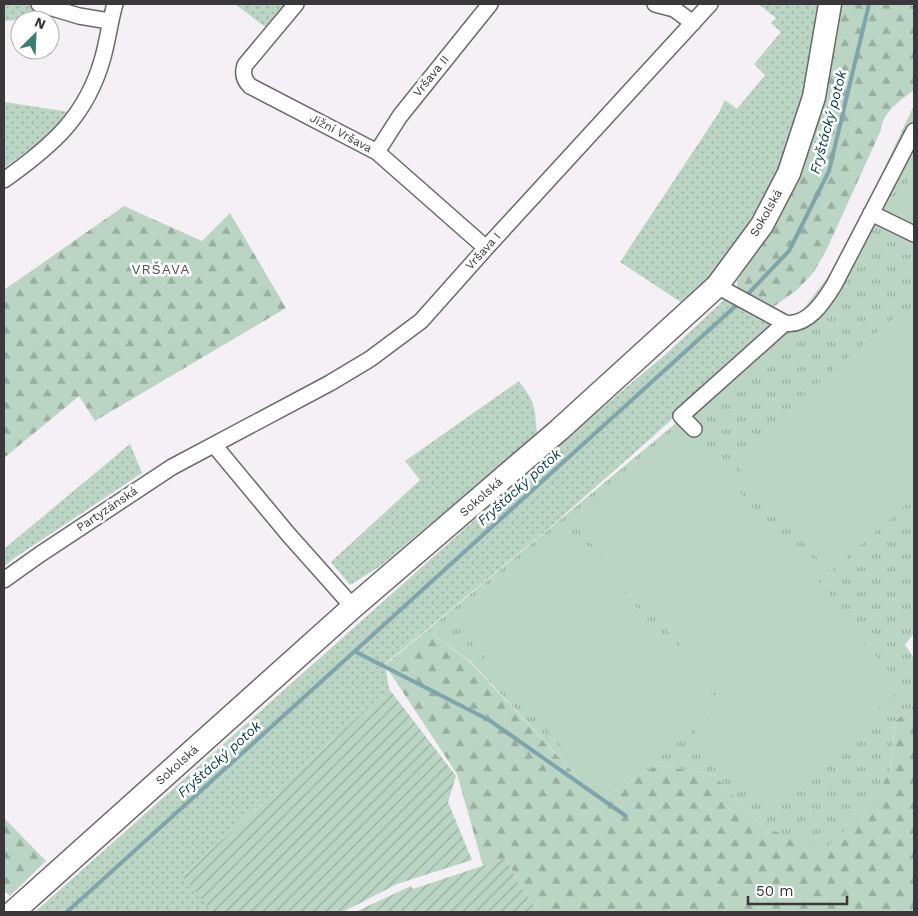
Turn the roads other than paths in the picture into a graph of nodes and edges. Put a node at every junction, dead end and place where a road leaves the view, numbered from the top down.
1 (39, 4) edge
2 (115, 4) edge
3 (296, 4) edge
4 (490, 4) edge
5 (655, 4) edge
6 (710, 4) edge
7 (830, 4) edge
8 (110, 21) junction
9 (693, 23) junction
10 (914, 131) edge
11 (377, 152) junction
12 (4, 180) edge
13 (871, 213) junction
14 (914, 234) edge
15 (486, 248) junction
16 (726, 291) junction
17 (785, 323) junction
18 (694, 429) dead end
19 (214, 445) junction
20 (4, 580) edge
21 (353, 607) junction
22 (12, 912) edge

1 - 8 street
2 - 8 street
3 - 11 street, Jižní Vršava
4 - 11 street, Vršava II
5 - 9 street
6 - 9 street, Vršava I
7 - 16 main road, Sokolská
8 - 12 street
9 - 15 street, Vršava I
10 - 13 street
11 - 15 street, Jižní Vršava
13 - 14 street
13 - 17 street
15 - 19 street, Vršava I
16 - 17 street
16 - 21 main road, Sokolská
17 - 18 street
19 - 20 street, Partyzánská
19 - 21 street
21 - 22 main road, Sokolská

